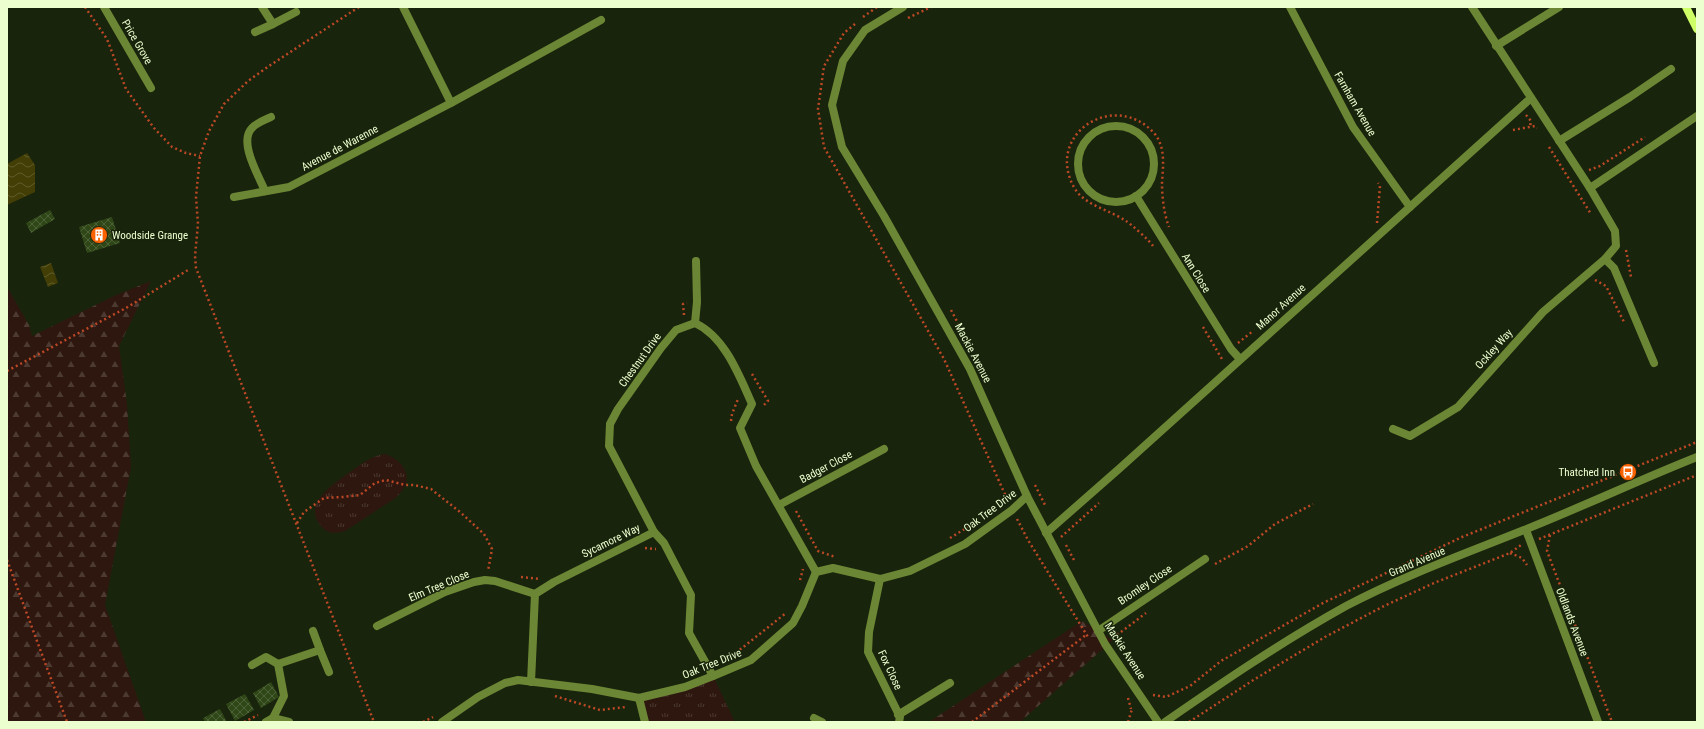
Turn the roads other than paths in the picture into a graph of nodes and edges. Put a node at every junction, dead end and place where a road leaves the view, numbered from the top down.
1 (104, 7) edge
2 (262, 7) edge
3 (403, 7) edge
4 (903, 7) edge
5 (1290, 7) edge
6 (1472, 7) edge
7 (1559, 7) edge
8 (1686, 7) edge
9 (296, 12) dead end
10 (601, 20) dead end
11 (274, 24) junction
12 (1697, 29) edge
13 (254, 32) dead end
14 (1496, 46) junction
15 (1671, 69) dead end
16 (151, 88) dead end
17 (1531, 98) junction
18 (451, 103) junction
19 (1697, 116) edge
20 (271, 117) dead end
21 (1559, 141) junction
22 (1590, 188) junction
23 (265, 191) junction
24 (1136, 196) junction
25 (234, 197) dead end
26 (1410, 207) junction
27 (1605, 259) junction
28 (696, 262) dead end
29 (695, 323) junction
30 (1240, 359) junction
31 (1654, 363) dead end
32 (1393, 429) dead end
33 (884, 449) dead end
34 (1697, 457) edge
35 (1028, 496) junction
36 (779, 505) junction
37 (1526, 530) junction
38 (654, 532) junction
39 (1046, 532) junction
40 (1205, 559) dead end
41 (816, 572) junction
42 (880, 579) junction
43 (535, 594) junction
44 (377, 626) dead end
45 (313, 631) dead end
46 (1098, 631) junction
47 (320, 650) junction
48 (278, 664) junction
49 (252, 665) dead end
50 (329, 672) dead end
51 (713, 676) junction
52 (531, 682) junction
53 (950, 683) dead end
54 (639, 698) junction
55 (814, 718) dead end
56 (899, 718) edge
57 (270, 720) edge
58 (289, 722) edge
59 (442, 722) edge
60 (645, 722) edge
61 (822, 722) edge
62 (1158, 722) edge
63 (1165, 722) edge
64 (1598, 722) edge

1 - 16 street, Price Grove
2 - 11 street
3 - 18 street
4 - 35 street, Mackie Avenue
5 - 26 street, Farnham Avenue
6 - 14 street, Ockley Way
7 - 14 street
8 - 12 street
9 - 11 street
10 - 18 street, Avenue de Warenne
11 - 13 street
14 - 17 street, Ockley Way
15 - 21 street
17 - 21 street, Ockley Way
17 - 26 street, Manor Avenue
18 - 23 street, Avenue de Warenne
19 - 22 street
20 - 23 street
21 - 22 street, Ockley Way
22 - 27 street, Ockley Way
23 - 25 street, Avenue de Warenne
24 - 24 street
24 - 30 street, Ann Close
26 - 30 street, Manor Avenue
27 - 31 street
27 - 32 street, Ockley Way
28 - 29 street
29 - 36 street
29 - 38 street, Chestnut Drive
30 - 39 street, Manor Avenue
33 - 36 street, Badger Close
34 - 37 street, Grand Avenue
35 - 39 street, Mackie Avenue
35 - 42 street, Oak Tree Drive
36 - 41 street
37 - 63 street, Grand Avenue
37 - 64 street, Oldlands Avenue
38 - 43 street, Sycamore Way
38 - 51 street, Sycamore Way
39 - 46 street, Mackie Avenue
40 - 46 street, Bromley Close
41 - 42 street, Oak Tree Drive
41 - 51 street, Oak Tree Drive
42 - 56 street, Fox Close
43 - 44 street, Elm Tree Close
43 - 52 street
45 - 47 street
46 - 62 street, Mackie Avenue
47 - 48 street
47 - 50 street
48 - 49 street
48 - 57 street
51 - 54 street, Oak Tree Drive
52 - 54 street, Oak Tree Drive
52 - 59 street, Oak Tree Drive
53 - 56 street
54 - 60 street
55 - 61 street
57 - 58 street

